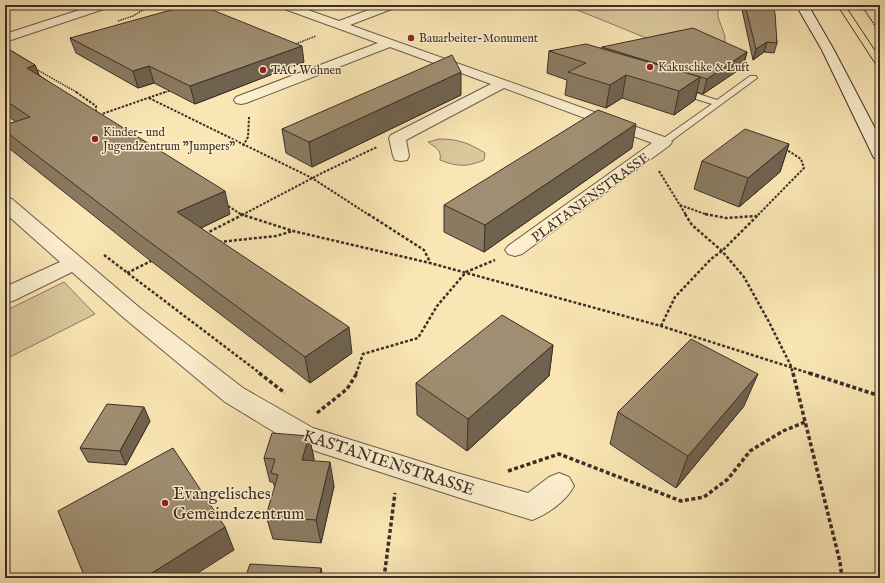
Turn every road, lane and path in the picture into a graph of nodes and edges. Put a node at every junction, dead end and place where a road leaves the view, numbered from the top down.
1 (106, 5) edge
2 (283, 5) edge
3 (393, 5) edge
4 (802, 5) edge
5 (834, 5) edge
6 (862, 6) edge
7 (133, 16) dead end
8 (139, 19) edge
9 (338, 25) junction
10 (880, 33) edge
11 (5, 38) edge
12 (389, 43) junction
13 (293, 45) edge
14 (30, 66) edge
15 (753, 78) dead end
16 (503, 83) junction
17 (64, 85) junction
18 (57, 88) edge
19 (178, 88) edge
20 (674, 89) edge
21 (149, 98) junction
22 (241, 100) joint
23 (719, 103) junction
24 (97, 116) junction
25 (97, 120) edge
26 (397, 138) junction
27 (664, 142) junction
28 (243, 146) junction
29 (787, 150) dead end
30 (649, 154) junction
31 (880, 154) edge
32 (401, 156) dead end
33 (312, 178) junction
34 (222, 202) edge
35 (5, 204) edge
36 (680, 205) junction
37 (242, 215) junction
38 (756, 216) junction
39 (293, 230) junction
40 (200, 236) edge
41 (213, 243) edge
42 (515, 250) joint
43 (722, 251) junction
44 (102, 254) dead end
45 (159, 257) edge
46 (75, 263) junction
47 (430, 263) junction
48 (466, 272) junction
49 (127, 273) junction
50 (100, 286) junction
51 (5, 296) edge
52 (661, 326) junction
53 (791, 366) junction
54 (289, 396) dead end
55 (880, 396) edge
56 (322, 418) dead end
57 (805, 422) junction
58 (398, 467) junction
59 (503, 473) dead end
60 (559, 486) dead end
61 (384, 578) edge
62 (842, 578) edge

1 - 11 street
2 - 9 street, PLATANENSTRASSE
3 - 9 street
4 - 31 street
5 - 6 path
6 - 10 path
7 - 8 path
9 - 12 street, PLATANENSTRASSE
9 - 13 path
12 - 16 street, PLATANENSTRASSE
12 - 22 street
14 - 17 path
15 - 23 lane, PLATANENSTRASSE
16 - 26 street
16 - 27 street, PLATANENSTRASSE
17 - 18 path
17 - 24 path
19 - 21 path
20 - 23 lane
21 - 24 path
21 - 28 path
22 - 28 path
23 - 27 lane, PLATANENSTRASSE
24 - 25 path
26 - 32 street
26 - 33 path
27 - 30 street, PLATANENSTRASSE
28 - 33 path
29 - 38 path
30 - 36 path
30 - 42 street, PLATANENSTRASSE
33 - 37 path
33 - 47 path
34 - 37 path
35 - 46 street, KASTANIENSTRASSE
36 - 38 path
36 - 43 path
37 - 39 path
37 - 40 path
38 - 43 path
39 - 41 path
39 - 47 path
42 - 48 path
43 - 52 path
43 - 53 path
44 - 49 path
45 - 49 path
46 - 50 street, KASTANIENSTRASSE
46 - 51 street
47 - 48 path
48 - 52 path
48 - 56 path
49 - 50 path
49 - 54 path
50 - 58 street, KASTANIENSTRASSE
52 - 53 path
53 - 55 path
53 - 57 path
57 - 59 path
57 - 62 path
58 - 60 street, KASTANIENSTRASSE
58 - 61 path

